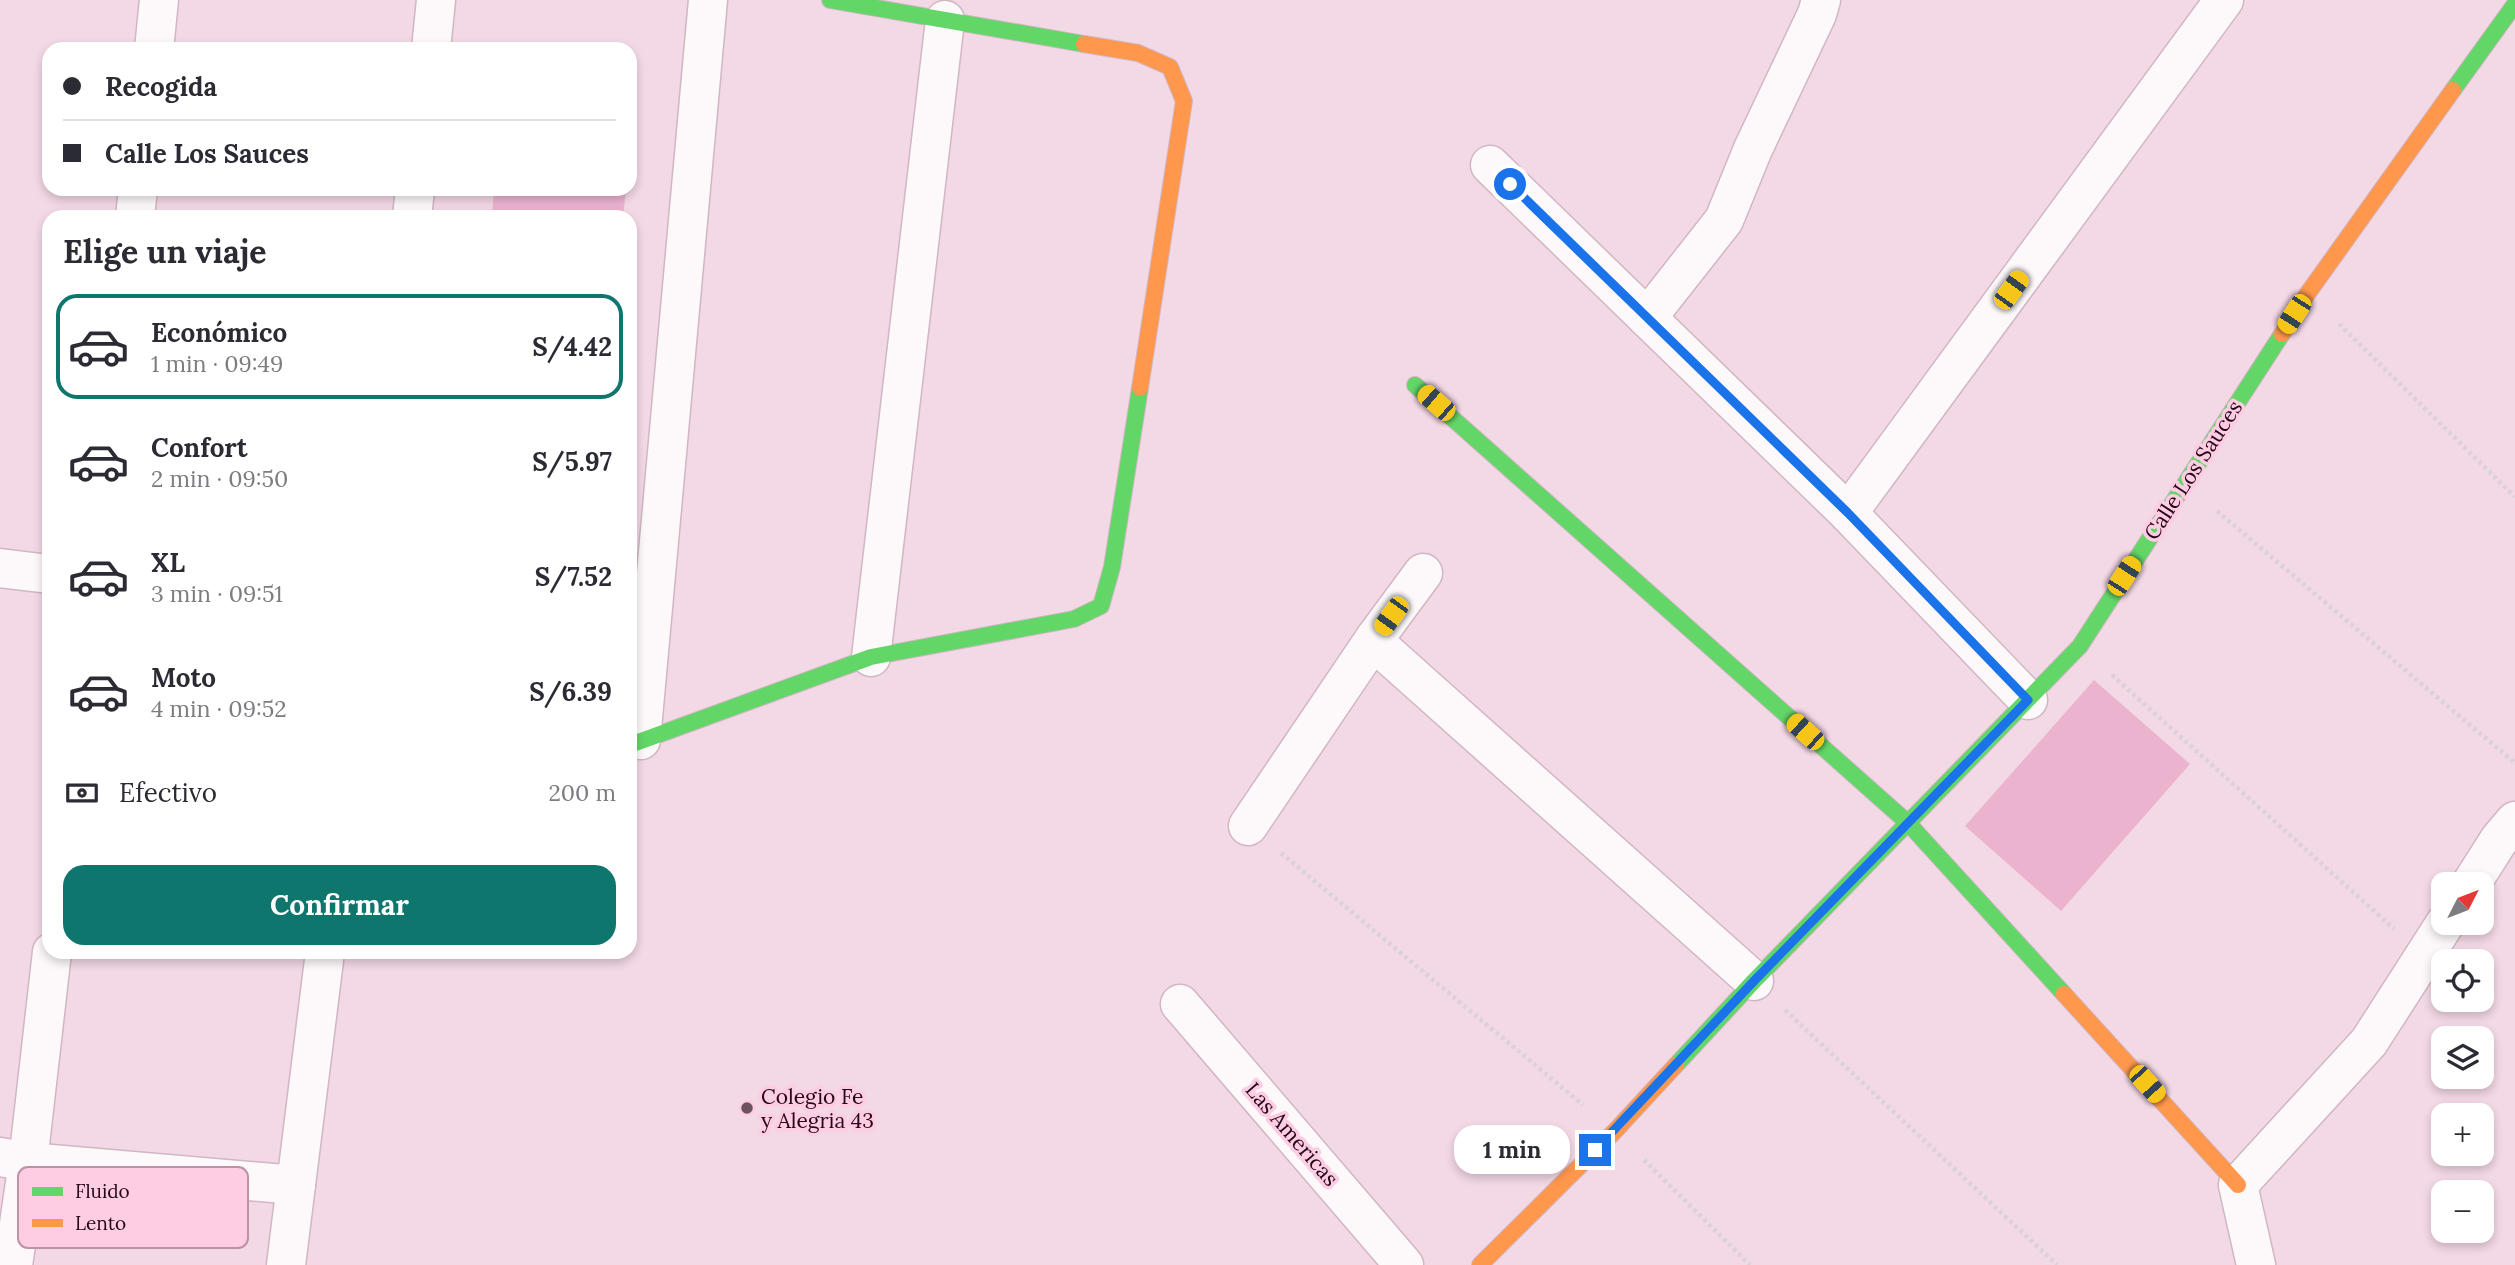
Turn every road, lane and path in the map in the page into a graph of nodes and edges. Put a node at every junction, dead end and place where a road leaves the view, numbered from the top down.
1 (159, 0) edge
2 (436, 0) edge
3 (708, 0) edge
4 (830, 0) edge
5 (1821, 0) edge
6 (2224, 0) edge
7 (2515, 4) edge
8 (945, 20) junction
9 (155, 42) edge
10 (432, 42) edge
11 (1490, 165) dead end
12 (2308, 293) junction
13 (1647, 318) junction
14 (1415, 385) dead end
15 (2184, 483) junction
16 (2515, 497) edge
17 (1848, 513) junction
18 (0, 568) edge
19 (42, 573) edge
20 (1423, 573) dead end
21 (1375, 638) junction
22 (2080, 646) junction
23 (871, 657) junction
24 (2028, 700) junction
25 (637, 733) edge
26 (637, 743) edge
27 (2515, 763) edge
28 (2515, 821) edge
29 (1908, 823) junction
30 (1248, 826) joint
31 (2479, 872) edge
32 (2438, 935) edge
33 (2424, 956) junction
34 (51, 959) edge
35 (324, 959) edge
36 (1754, 981) junction
37 (1180, 1004) dead end
38 (1615, 1131) junction
39 (14, 1160) edge
40 (93, 1167) edge
41 (248, 1181) edge
42 (296, 1185) junction
43 (2238, 1185) junction
44 (13, 1265) edge
45 (286, 1265) edge
46 (1404, 1265) edge
47 (1480, 1265) edge
48 (1750, 1265) edge
49 (2057, 1265) edge
50 (2256, 1265) edge

1 - 9 street
2 - 10 street
3 - 25 street
4 - 8 street
5 - 13 street
6 - 17 street
7 - 12 street, Calle Los Sauces
8 - 23 street
8 - 23 street
11 - 13 street
12 - 15 street, Calle Los Sauces
12 - 16 path
13 - 17 street
14 - 29 street
15 - 22 street, Calle Los Sauces
15 - 27 path
17 - 24 street
18 - 19 street
20 - 21 street
21 - 30 street
21 - 36 street
22 - 24 street, Calle Los Sauces
22 - 33 path
23 - 26 street
24 - 29 street, Calle Los Sauces
28 - 31 street
29 - 36 street, Calle Los Sauces
29 - 43 street
30 - 38 path
32 - 33 street
33 - 43 street
34 - 39 street
35 - 42 street
36 - 38 street, Calle Los Sauces
36 - 49 path
37 - 46 street, Las Americas
38 - 47 street, Calle Los Sauces
38 - 48 path
39 - 40 street
39 - 44 street
41 - 42 street
42 - 45 street
43 - 50 street

